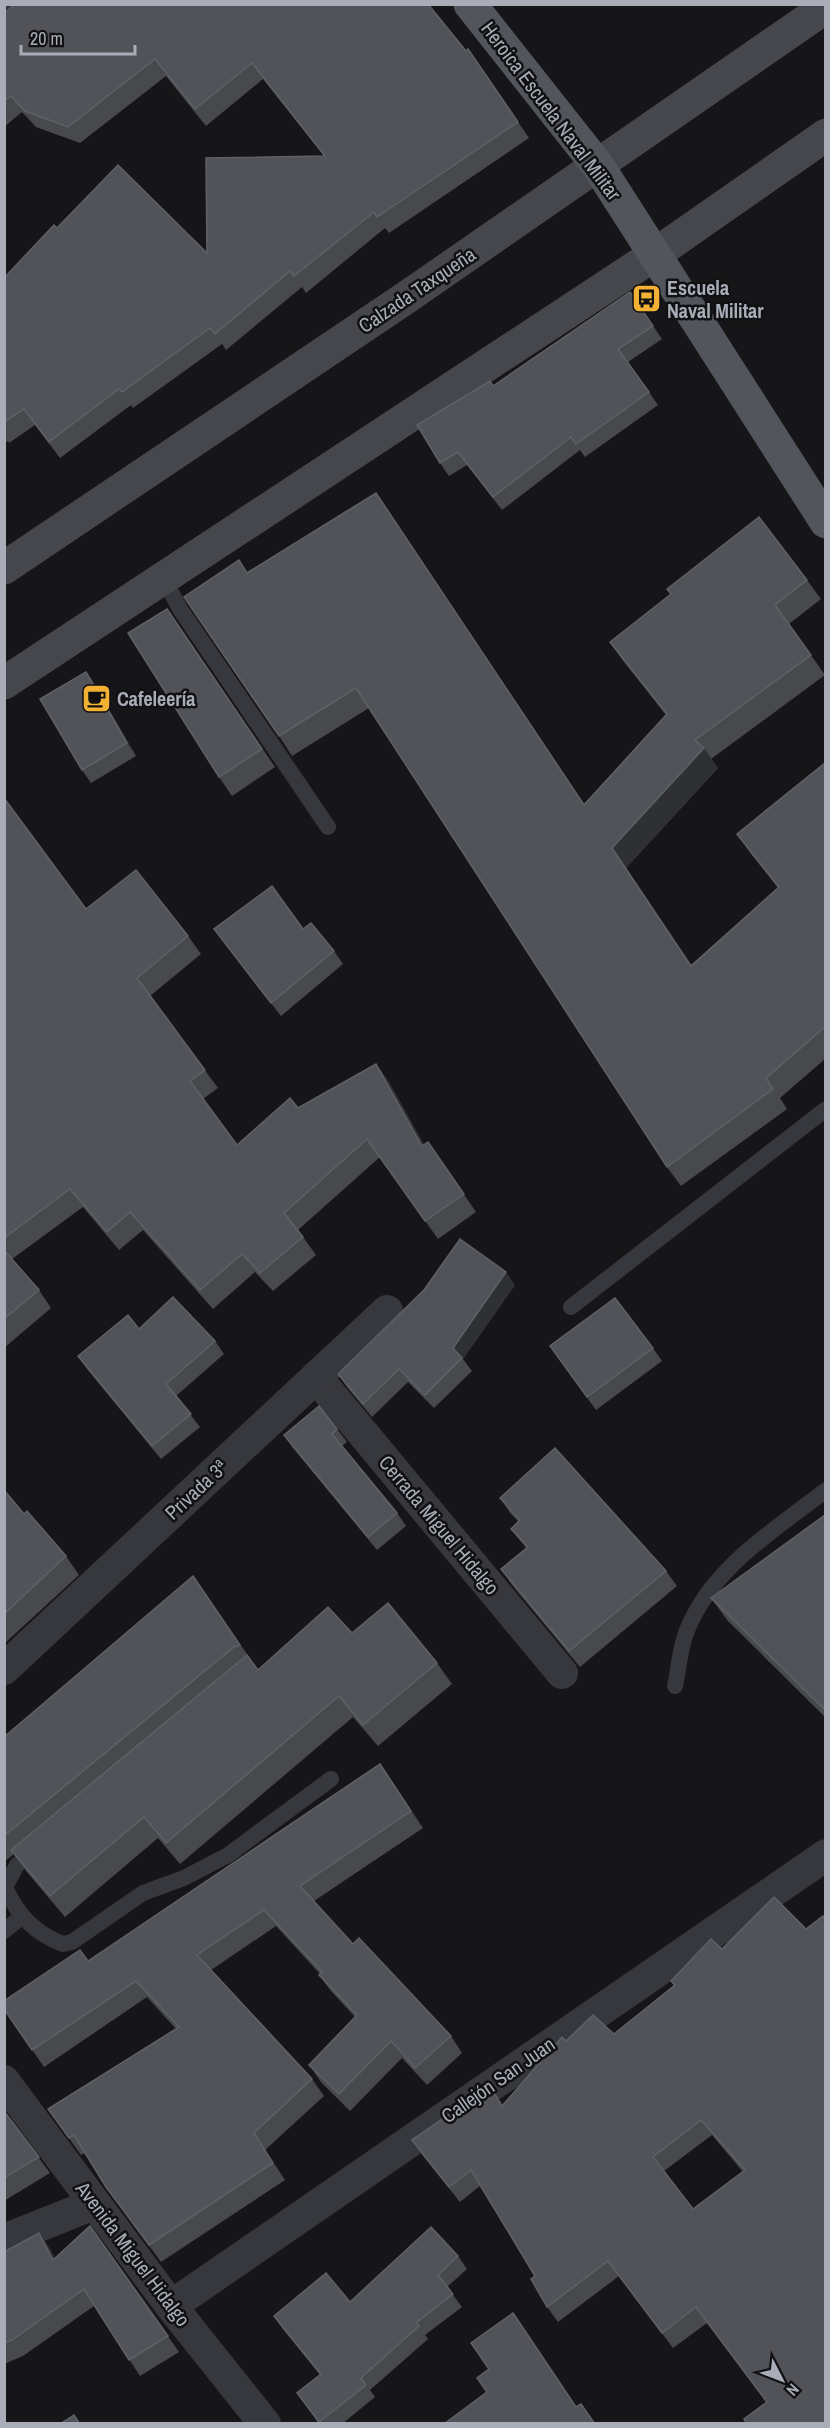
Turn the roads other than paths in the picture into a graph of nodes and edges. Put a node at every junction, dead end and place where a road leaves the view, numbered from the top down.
1 (15, 4) edge
2 (470, 4) edge
3 (825, 8) edge
4 (4, 12) edge
5 (825, 135) edge
6 (598, 166) junction
7 (654, 255) junction
8 (825, 522) edge
9 (4, 568) edge
10 (163, 577) junction
11 (4, 683) edge
12 (328, 827) dead end
13 (825, 1109) edge
14 (571, 1306) dead end
15 (387, 1311) dead end
16 (316, 1377) junction
17 (825, 1490) edge
18 (4, 1669) edge
19 (562, 1673) dead end
20 (675, 1686) dead end
21 (331, 1779) dead end
22 (53, 1835) edge
23 (825, 1856) edge
24 (21, 1917) junction
25 (4, 1931) edge
26 (4, 2081) edge
27 (94, 2204) junction
28 (4, 2240) edge
29 (171, 2306) junction
30 (265, 2424) edge

1 - 4 street
2 - 6 main road, Heroica Escuela Naval Militar
3 - 6 main road, Calzada Taxqueña
5 - 7 main road
6 - 7 main road, Heroica Escuela Naval Militar
6 - 9 main road, Calzada Taxqueña
7 - 8 main road, Heroica Escuela Naval Militar
7 - 10 main road
10 - 11 main road
10 - 12 lane
13 - 14 lane
15 - 16 street, Privada 3ª
16 - 18 street, Privada 3ª
16 - 19 street, Cerrada Miguel Hidalgo
17 - 20 lane
21 - 24 lane
22 - 24 lane
23 - 29 street, Callejón San Juan
24 - 25 lane
26 - 27 street, Avenida Miguel Hidalgo
27 - 28 street
27 - 29 street, Avenida Miguel Hidalgo
29 - 30 street, Avenida Miguel Hidalgo

